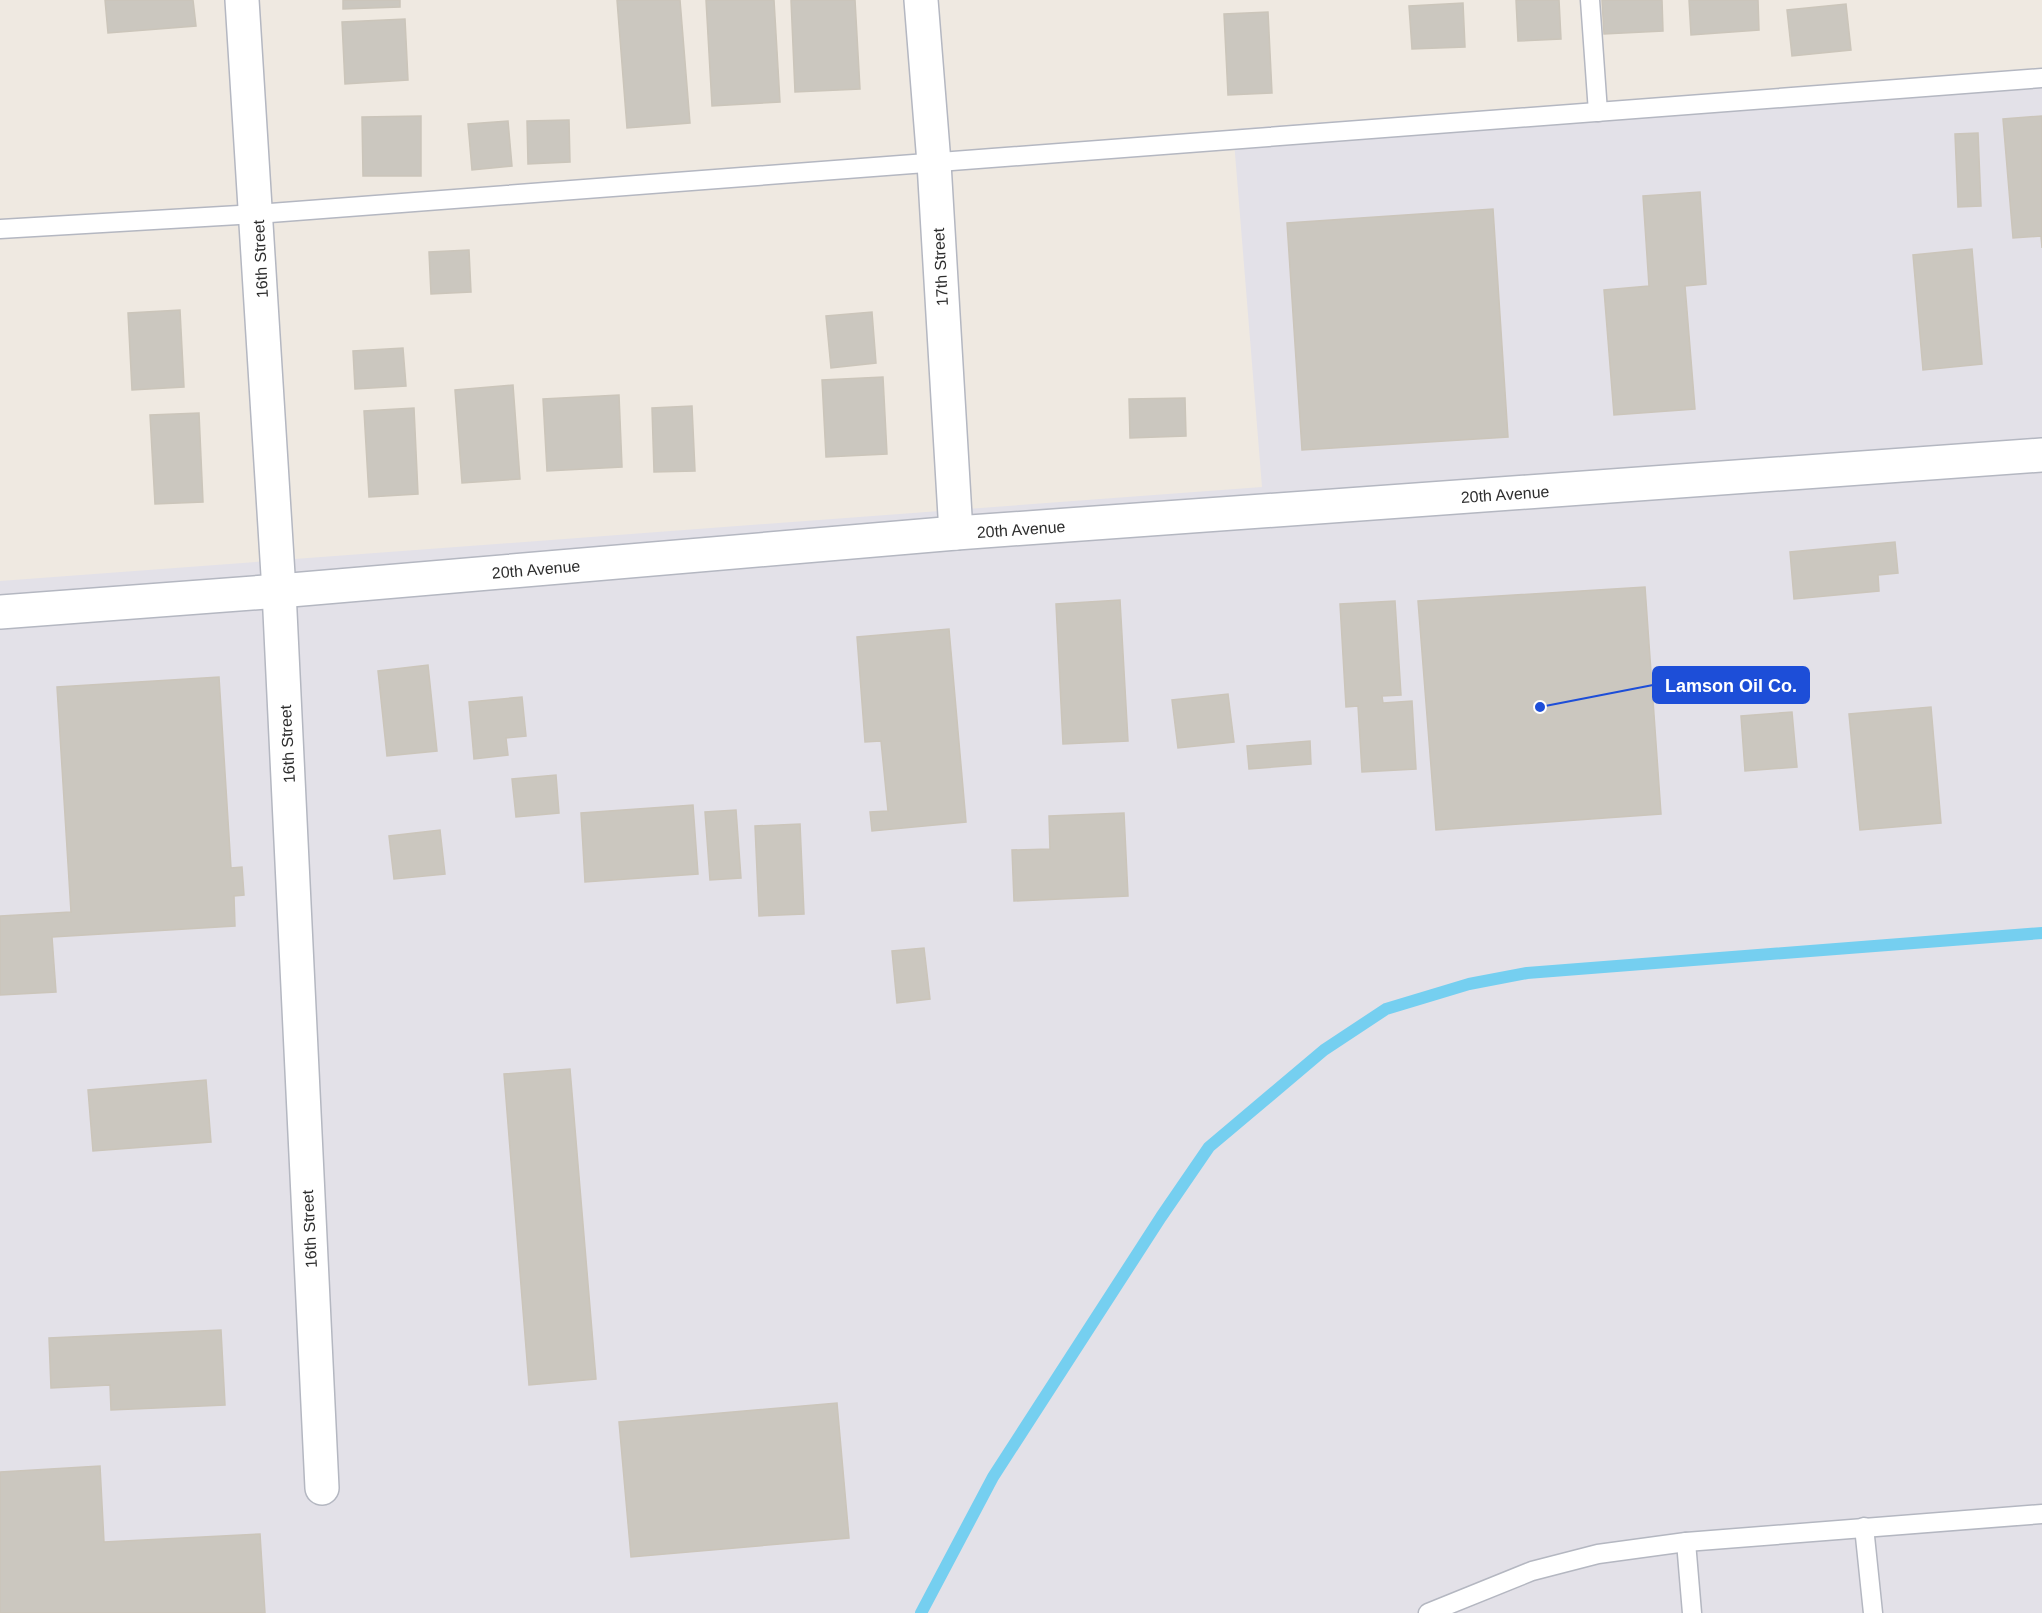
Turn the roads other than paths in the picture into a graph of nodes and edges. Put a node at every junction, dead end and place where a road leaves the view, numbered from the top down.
1 (242, 0) edge
2 (921, 0) edge
3 (1590, 0) edge
4 (2042, 78) edge
5 (1598, 112) junction
6 (934, 163) junction
7 (257, 214) junction
8 (0, 230) edge
9 (2042, 455) edge
10 (956, 533) junction
11 (279, 591) junction
12 (0, 612) edge
13 (322, 1488) dead end
14 (2042, 1514) edge
15 (1864, 1527) junction
16 (1686, 1542) junction
17 (1428, 1613) edge
18 (1692, 1613) edge
19 (1873, 1613) edge

1 - 7 street, 16th Street
2 - 6 street, 17th Street
3 - 5 lane
4 - 5 lane
5 - 6 lane
6 - 7 lane
6 - 10 street, 17th Street
7 - 8 lane
7 - 11 street, 16th Street
9 - 10 street, 20th Avenue
10 - 11 street, 20th Avenue
11 - 12 street, 20th Avenue
11 - 13 street, 16th Street
14 - 15 lane
15 - 16 lane
15 - 19 lane
16 - 17 lane
16 - 18 lane

